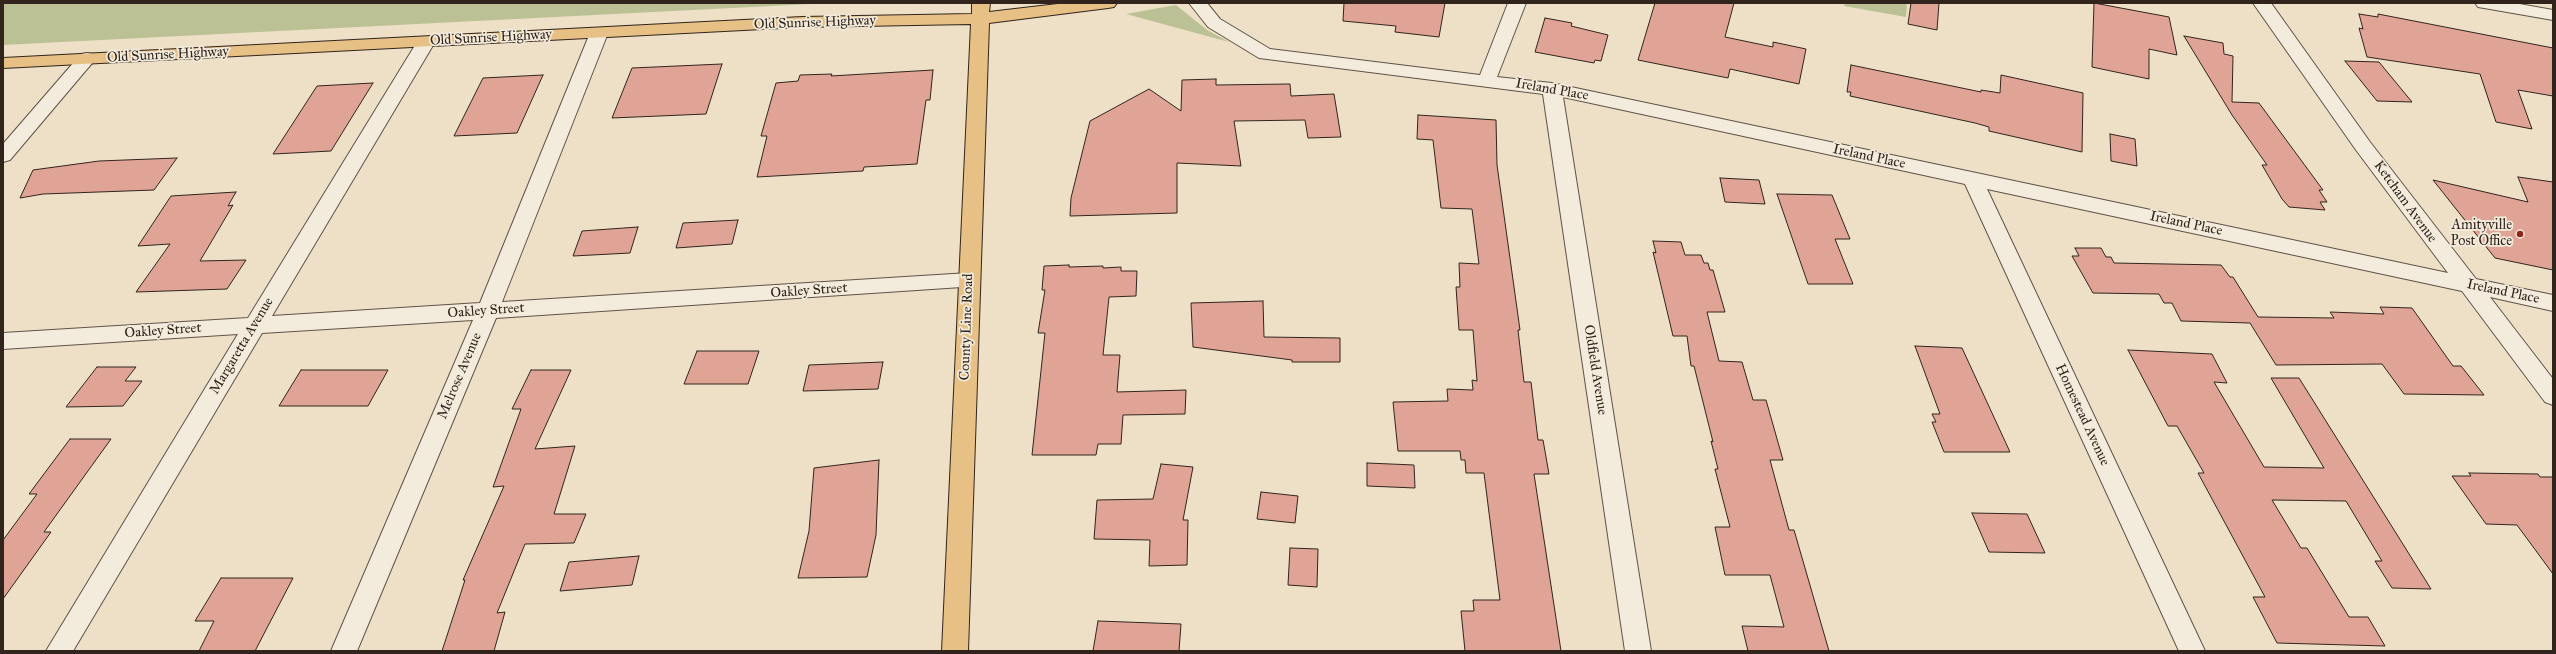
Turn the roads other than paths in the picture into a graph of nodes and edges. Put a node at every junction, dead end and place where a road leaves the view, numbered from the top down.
1 (1108, 3) edge
2 (1198, 3) edge
3 (1517, 3) edge
4 (2262, 3) edge
5 (2484, 3) edge
6 (980, 11) edge
7 (2553, 15) edge
8 (599, 33) junction
9 (426, 42) junction
10 (87, 58) junction
11 (3, 63) edge
12 (1487, 79) junction
13 (1552, 89) junction
14 (3, 156) edge
15 (1973, 179) junction
16 (969, 281) junction
17 (2466, 284) junction
18 (2553, 303) edge
19 (488, 311) junction
20 (254, 326) junction
21 (3, 341) edge
22 (2553, 396) edge
23 (59, 651) edge
24 (344, 651) edge
25 (955, 651) edge
26 (1638, 651) edge
27 (2192, 651) edge

1 - 6 main road, Old Sunrise Highway
2 - 12 street, Ireland Place
3 - 12 street
4 - 17 street, Ketcham Avenue
5 - 7 street
6 - 8 main road, Old Sunrise Highway
6 - 16 main road, County Line Road
8 - 9 main road, Old Sunrise Highway
8 - 19 street, Melrose Avenue
9 - 10 main road, Old Sunrise Highway
9 - 20 street, Margaretta Avenue
10 - 11 main road, Old Sunrise Highway
10 - 14 street
12 - 13 street, Ireland Place
13 - 15 street, Ireland Place
13 - 26 street, Oldfield Avenue
15 - 17 street, Ireland Place
15 - 27 street, Homestead Avenue
16 - 19 street, Oakley Street
16 - 25 main road, County Line Road
17 - 18 street, Ireland Place
17 - 22 street, Ketcham Avenue
19 - 20 street, Oakley Street
19 - 24 street, Melrose Avenue
20 - 21 street, Oakley Street
20 - 23 street, Margaretta Avenue

